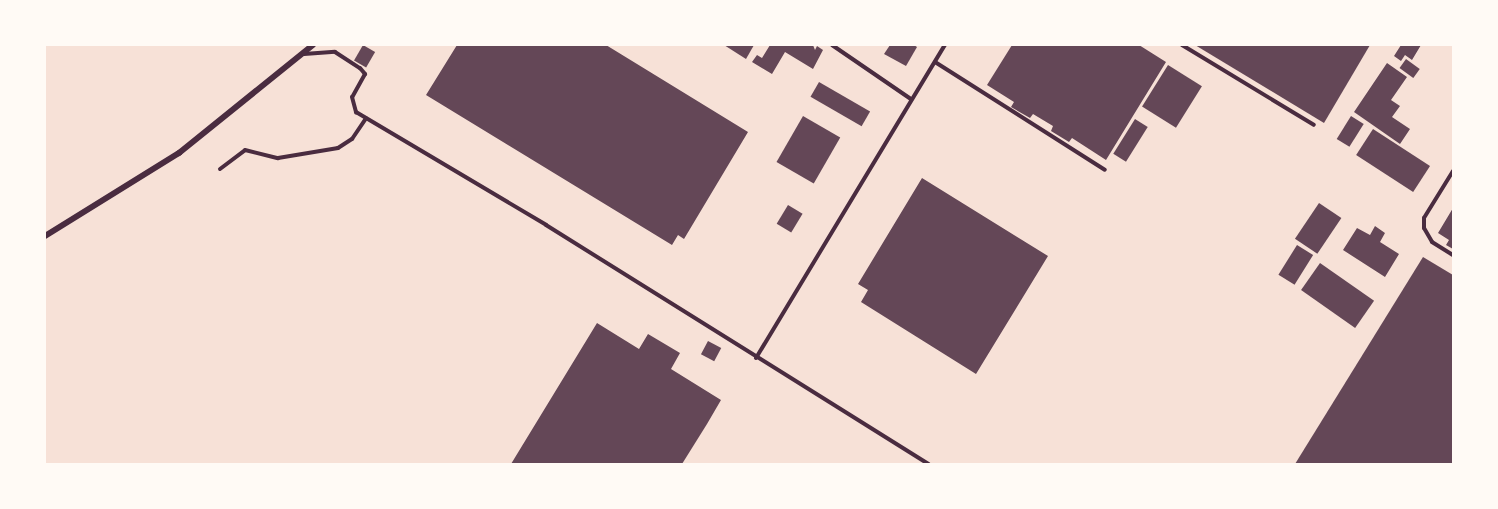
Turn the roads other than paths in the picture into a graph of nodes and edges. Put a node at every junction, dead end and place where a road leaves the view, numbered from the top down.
1 (313, 45) edge
2 (832, 45) edge
3 (945, 45) edge
4 (1182, 45) edge
5 (302, 54) junction
6 (935, 62) junction
7 (911, 99) junction
8 (366, 118) junction
9 (1314, 124) dead end
10 (220, 169) dead end
11 (1105, 170) dead end
12 (1453, 171) edge
13 (45, 236) edge
14 (1453, 255) edge
15 (756, 358) junction
16 (928, 464) edge

1 - 5 street
2 - 7 lane
3 - 6 lane
4 - 9 lane
5 - 8 lane
5 - 13 street
6 - 7 lane
6 - 11 lane
7 - 15 lane
8 - 10 lane
8 - 15 lane
12 - 14 lane
15 - 16 lane

